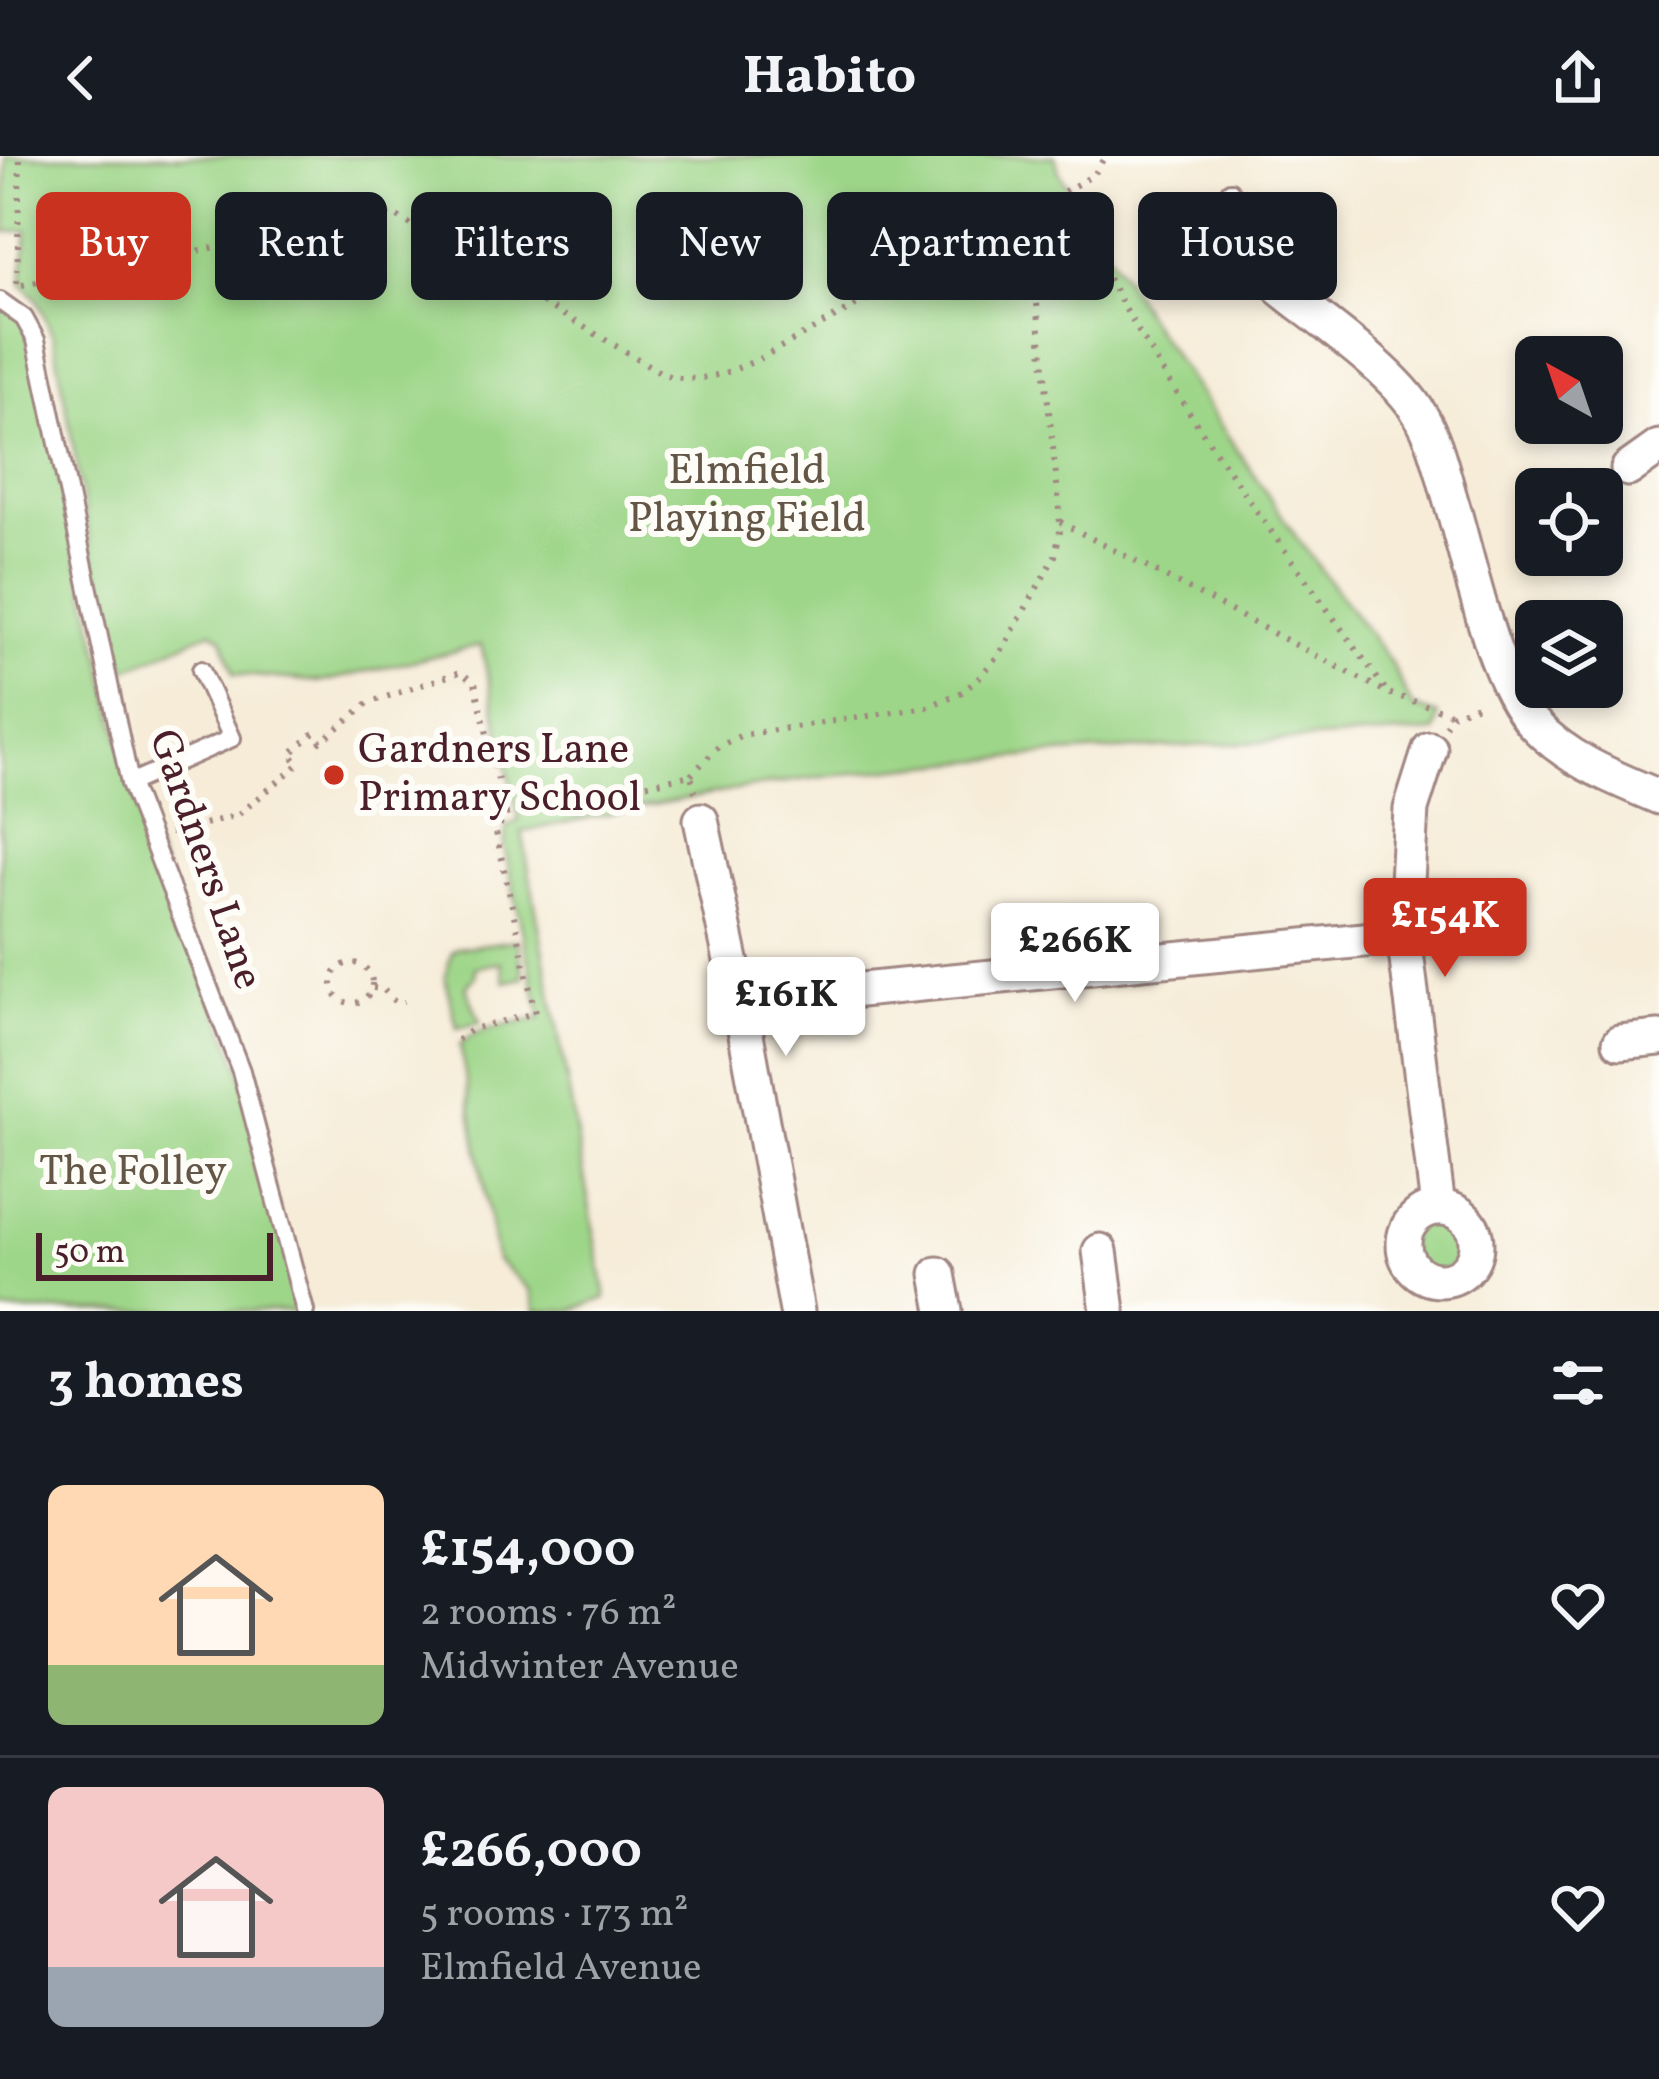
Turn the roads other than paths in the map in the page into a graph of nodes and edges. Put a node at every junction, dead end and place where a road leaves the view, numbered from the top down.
1 (1294, 300) edge
2 (0, 301) edge
3 (1659, 447) edge
4 (1628, 469) dead end
5 (201, 670) dead end
6 (1430, 749) road end
7 (130, 784) junction
8 (1659, 797) edge
9 (701, 820) road end
10 (1404, 936) junction
11 (740, 1002) junction
12 (1659, 1038) edge
13 (1620, 1042) dead end
14 (1438, 1207) dead end
15 (1100, 1251) dead end
16 (938, 1274) dead end
17 (305, 1311) edge
18 (797, 1311) edge
19 (945, 1311) edge
20 (1108, 1311) edge

1 - 8 street
2 - 7 lane, Gardners Lane
3 - 4 street
5 - 7 lane
6 - 10 street
7 - 17 lane, Gardners Lane
9 - 11 street
10 - 11 street
10 - 14 street
11 - 18 street
12 - 13 street
15 - 20 street
16 - 19 street

